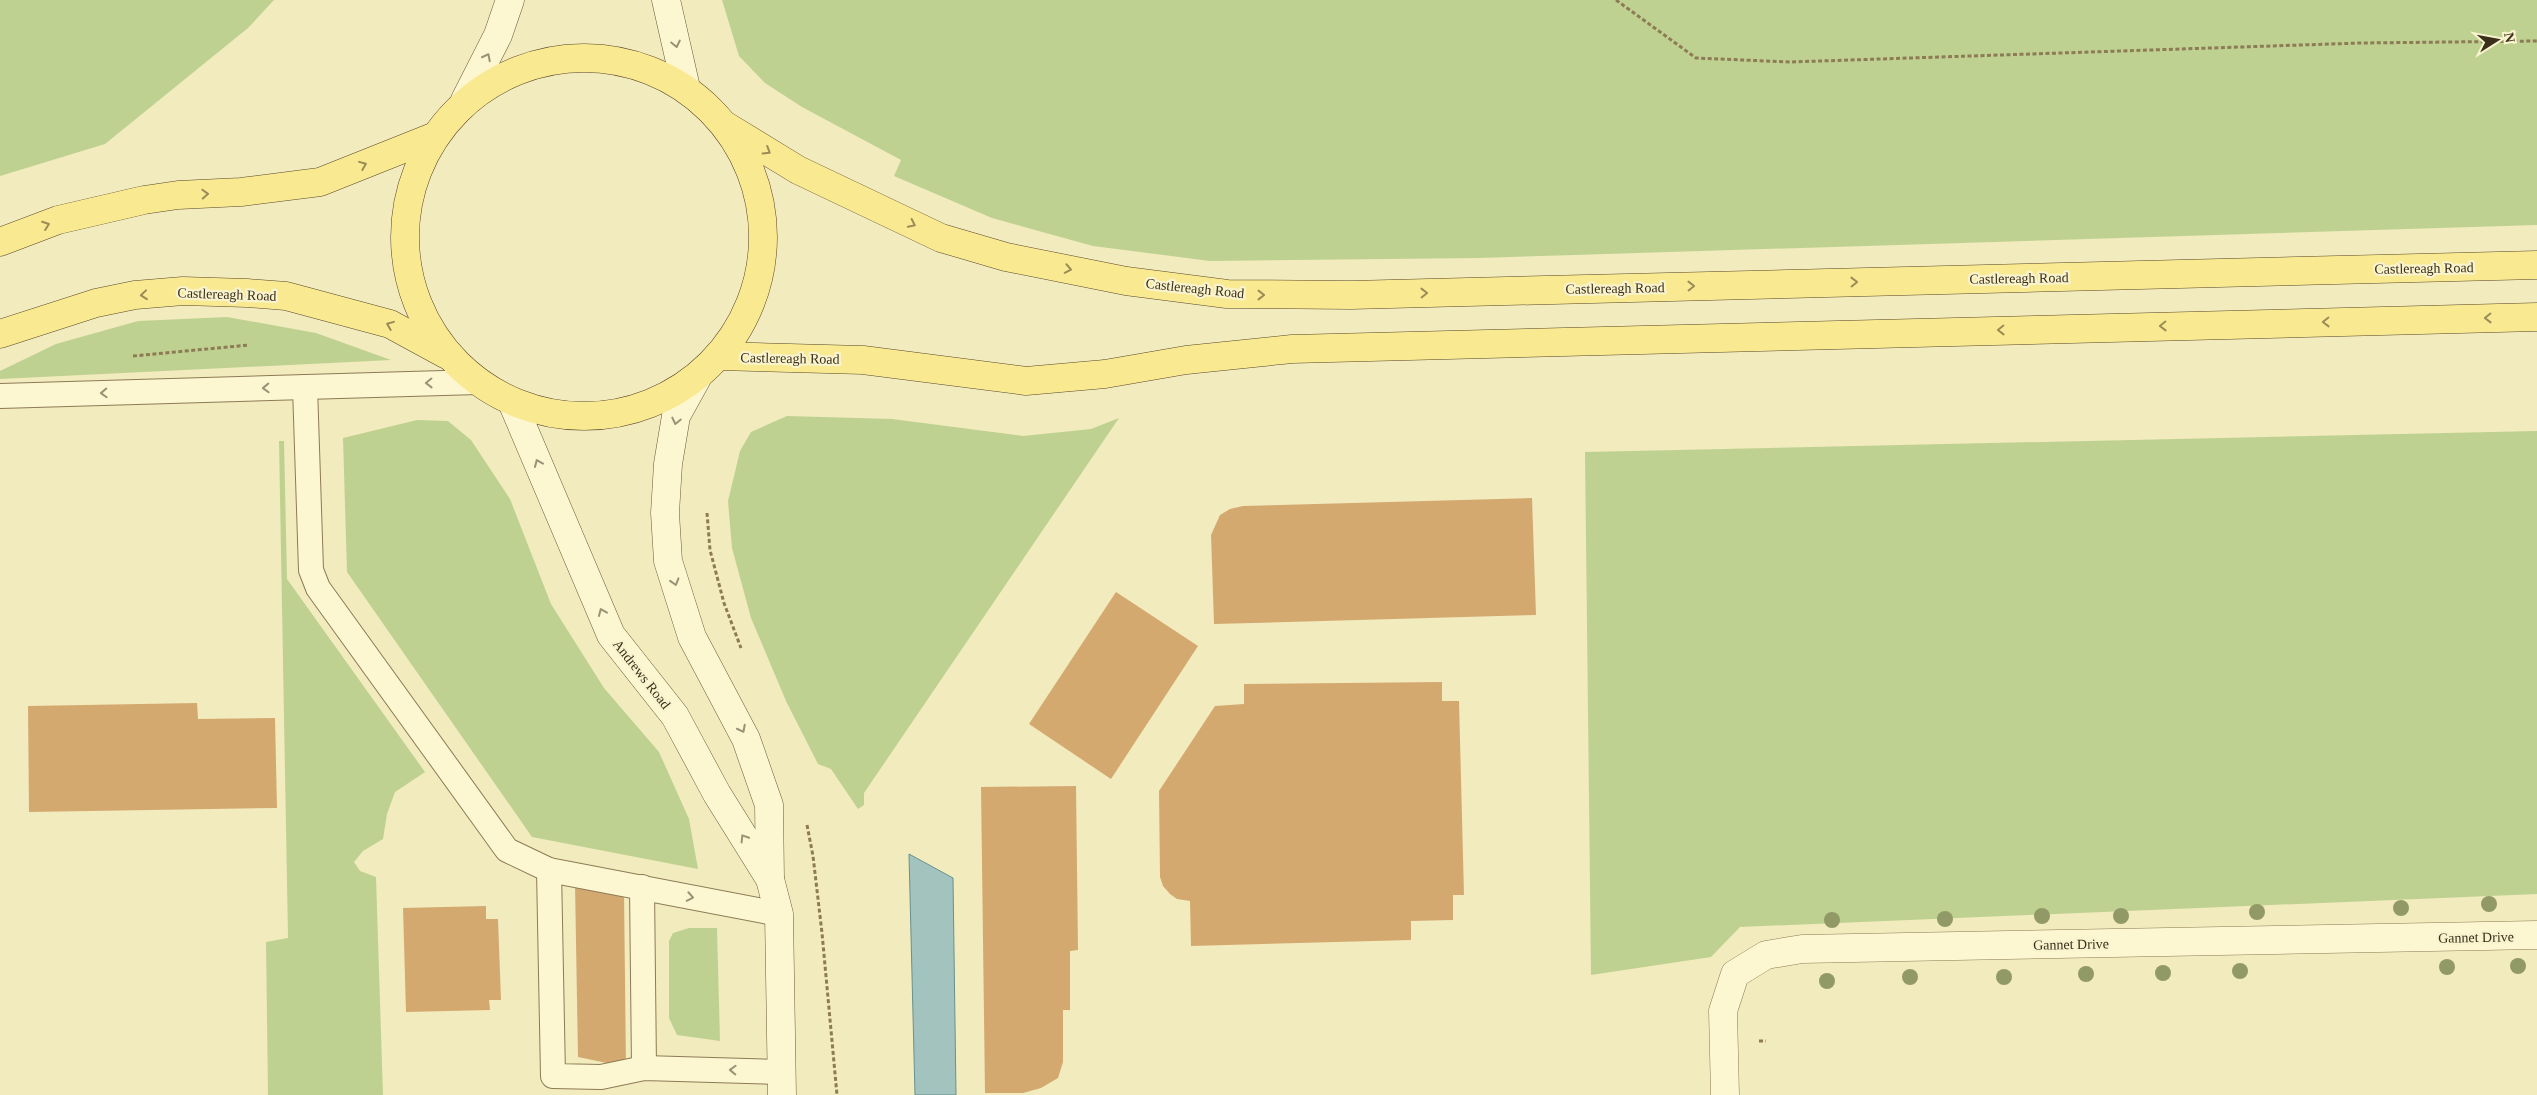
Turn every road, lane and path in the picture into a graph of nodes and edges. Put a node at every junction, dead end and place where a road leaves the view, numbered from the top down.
1 (510, 0) edge
2 (666, 0) edge
3 (1616, 0) edge
4 (2537, 41) edge
5 (686, 88) junction
6 (465, 100) junction
7 (726, 126) junction
8 (433, 137) junction
9 (0, 242) edge
10 (2537, 265) edge
11 (2537, 317) edge
12 (0, 334) edge
13 (448, 356) junction
14 (718, 356) junction
15 (696, 378) junction
16 (478, 382) junction
17 (305, 386) junction
18 (0, 396) edge
19 (512, 402) junction
20 (549, 870) junction
21 (770, 879) junction
22 (642, 887) junction
23 (779, 914) junction
24 (2537, 935) edge
25 (644, 1068) junction
26 (782, 1084) edge
27 (1724, 1095) edge

6 -> 1 main road
2 -> 5 main road
3 - 4 path
5 - 6 main road
5 - 7 main road
6 - 8 main road
7 -> 10 main road, Castlereagh Road
7 - 14 main road
9 -> 8 main road
8 - 13 main road
11 -> 14 main road, Castlereagh Road
13 -> 12 main road, Castlereagh Road
13 - 16 main road
14 - 15 main road
15 - 19 main road
15 -> 21 main road, Andrews Road
16 -> 17 lane
16 - 19 main road
17 -> 18 lane
17 - 20 lane
21 -> 19 main road, Andrews Road
20 - 22 lane
20 - 25 lane
21 - 23 main road, Andrews Road
22 -> 23 lane
22 - 25 lane
23 - 26 main road, Andrews Road
24 - 27 main road, Gannet Drive
26 -> 25 lane

